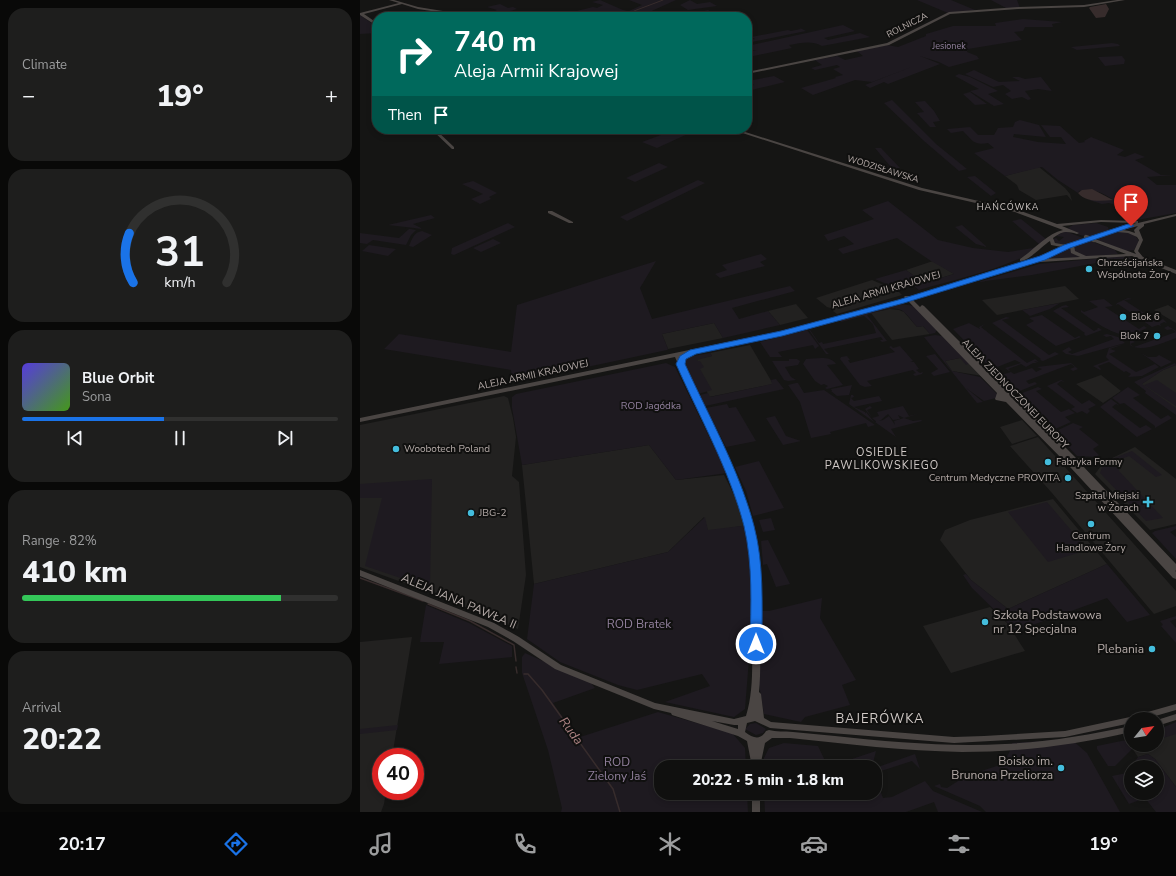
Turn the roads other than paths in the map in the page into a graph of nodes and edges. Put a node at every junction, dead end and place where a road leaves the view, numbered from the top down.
1 (391, 0) edge
2 (1123, 0) edge
3 (401, 4) junction
4 (448, 12) edge
5 (372, 22) edge
6 (752, 72) edge
7 (438, 134) edge
8 (748, 134) edge
9 (453, 148) dead end
10 (550, 212) dead end
11 (1176, 215) edge
12 (1155, 220) junction
13 (571, 222) dead end
14 (1094, 222) junction
15 (1145, 222) junction
16 (1071, 224) junction
17 (1055, 225) junction
18 (1067, 230) junction
19 (1059, 232) junction
20 (1113, 232) junction
21 (1140, 237) junction
22 (1050, 238) junction
23 (1069, 246) junction
24 (1138, 247) junction
25 (1123, 251) junction
26 (1130, 255) junction
27 (1116, 256) junction
28 (1089, 258) junction
29 (1143, 258) junction
30 (1022, 262) junction
31 (1152, 263) junction
32 (1176, 272) edge
33 (926, 293) junction
34 (909, 297) junction
35 (890, 304) junction
36 (916, 306) junction
37 (923, 308) junction
38 (709, 349) junction
39 (693, 352) junction
40 (675, 356) junction
41 (653, 360) junction
42 (678, 364) junction
43 (1004, 392) junction
44 (1016, 394) dead end
45 (360, 420) edge
46 (1074, 460) junction
47 (1089, 462) dead end
48 (1176, 568) edge
49 (360, 572) edge
50 (1176, 576) edge
51 (756, 686) junction
52 (655, 706) junction
53 (1176, 707) edge
54 (1158, 712) edge
55 (1176, 717) edge
56 (760, 719) junction
57 (746, 720) junction
58 (1124, 721) edge
59 (1164, 721) edge
60 (770, 725) junction
61 (1124, 731) edge
62 (741, 733) junction
63 (765, 739) junction
64 (751, 740) junction
65 (754, 760) edge
66 (758, 760) edge
67 (756, 800) edge
68 (756, 812) edge

1 - 3 street
2 - 6 street, ROLNICZA
3 - 4 street
3 - 5 street
7 - 9 street
8 - 17 street, WODZISŁAWSKA
10 - 13 street
11 - 12 street, ALEJA ARMII KRAJOWEJ
12 - 15 street, ALEJA ARMII KRAJOWEJ
12 - 21 street
14 - 15 street
14 - 16 street
14 - 20 street
15 - 20 street, ALEJA ARMII KRAJOWEJ
16 - 17 street
16 - 18 street
17 - 18 street, WODZISŁAWSKA
17 - 19 street
18 - 19 street
18 - 25 street, WODZISŁAWSKA, bridge
19 - 22 street
20 - 21 street
20 - 23 street, ALEJA ARMII KRAJOWEJ
21 - 24 street
22 - 23 street
22 - 30 street
23 - 28 street
23 - 30 street, ALEJA ARMII KRAJOWEJ
24 - 25 street
24 - 29 street
25 - 26 street, WODZISŁAWSKA
25 - 27 street
25 - 29 street, WODZISŁAWSKA
26 - 27 street
26 - 31 street, WODZISŁAWSKA
27 - 28 street
28 - 30 street
29 - 31 street, WODZISŁAWSKA
30 - 33 street, ALEJA ARMII KRAJOWEJ
30 - 34 street, ALEJA ARMII KRAJOWEJ
31 - 32 street, WODZISŁAWSKA
33 - 34 street, ALEJA ARMII KRAJOWEJ
33 - 37 street
34 - 35 street, ALEJA ARMII KRAJOWEJ
34 - 36 street, ALEJA ZJEDNOCZONEJ EUROPY
34 - 37 street, ALEJA ZJEDNOCZONEJ EUROPY
34 - 38 street, ALEJA ARMII KRAJOWEJ
35 - 36 street
35 - 38 street, ALEJA ARMII KRAJOWEJ
36 - 43 street, ALEJA ZJEDNOCZONEJ EUROPY
37 - 43 street, ALEJA ZJEDNOCZONEJ EUROPY
38 - 39 street, ALEJA ARMII KRAJOWEJ
39 - 40 street, ALEJA ARMII KRAJOWEJ
39 - 42 street
40 - 41 street, ALEJA ARMII KRAJOWEJ
40 - 42 street
41 - 42 street
41 - 45 street, ALEJA ARMII KRAJOWEJ
42 - 51 street
43 - 44 street
43 - 46 street, ALEJA ZJEDNOCZONEJ EUROPY
43 - 50 street, ALEJA ZJEDNOCZONEJ EUROPY
46 - 47 street
46 - 48 street, ALEJA ZJEDNOCZONEJ EUROPY
49 - 52 street, ALEJA JANA PAWŁA II
51 - 56 street
51 - 57 street
52 - 57 street, ALEJA JANA PAWŁA II
52 - 62 street, ALEJA JANA PAWŁA II
53 - 54 street
55 - 59 street
56 - 57 street
56 - 60 street
57 - 62 street
58 - 60 street
60 - 63 street
61 - 63 street
62 - 64 street
63 - 64 street
63 - 66 street
64 - 65 street
67 - 68 street

